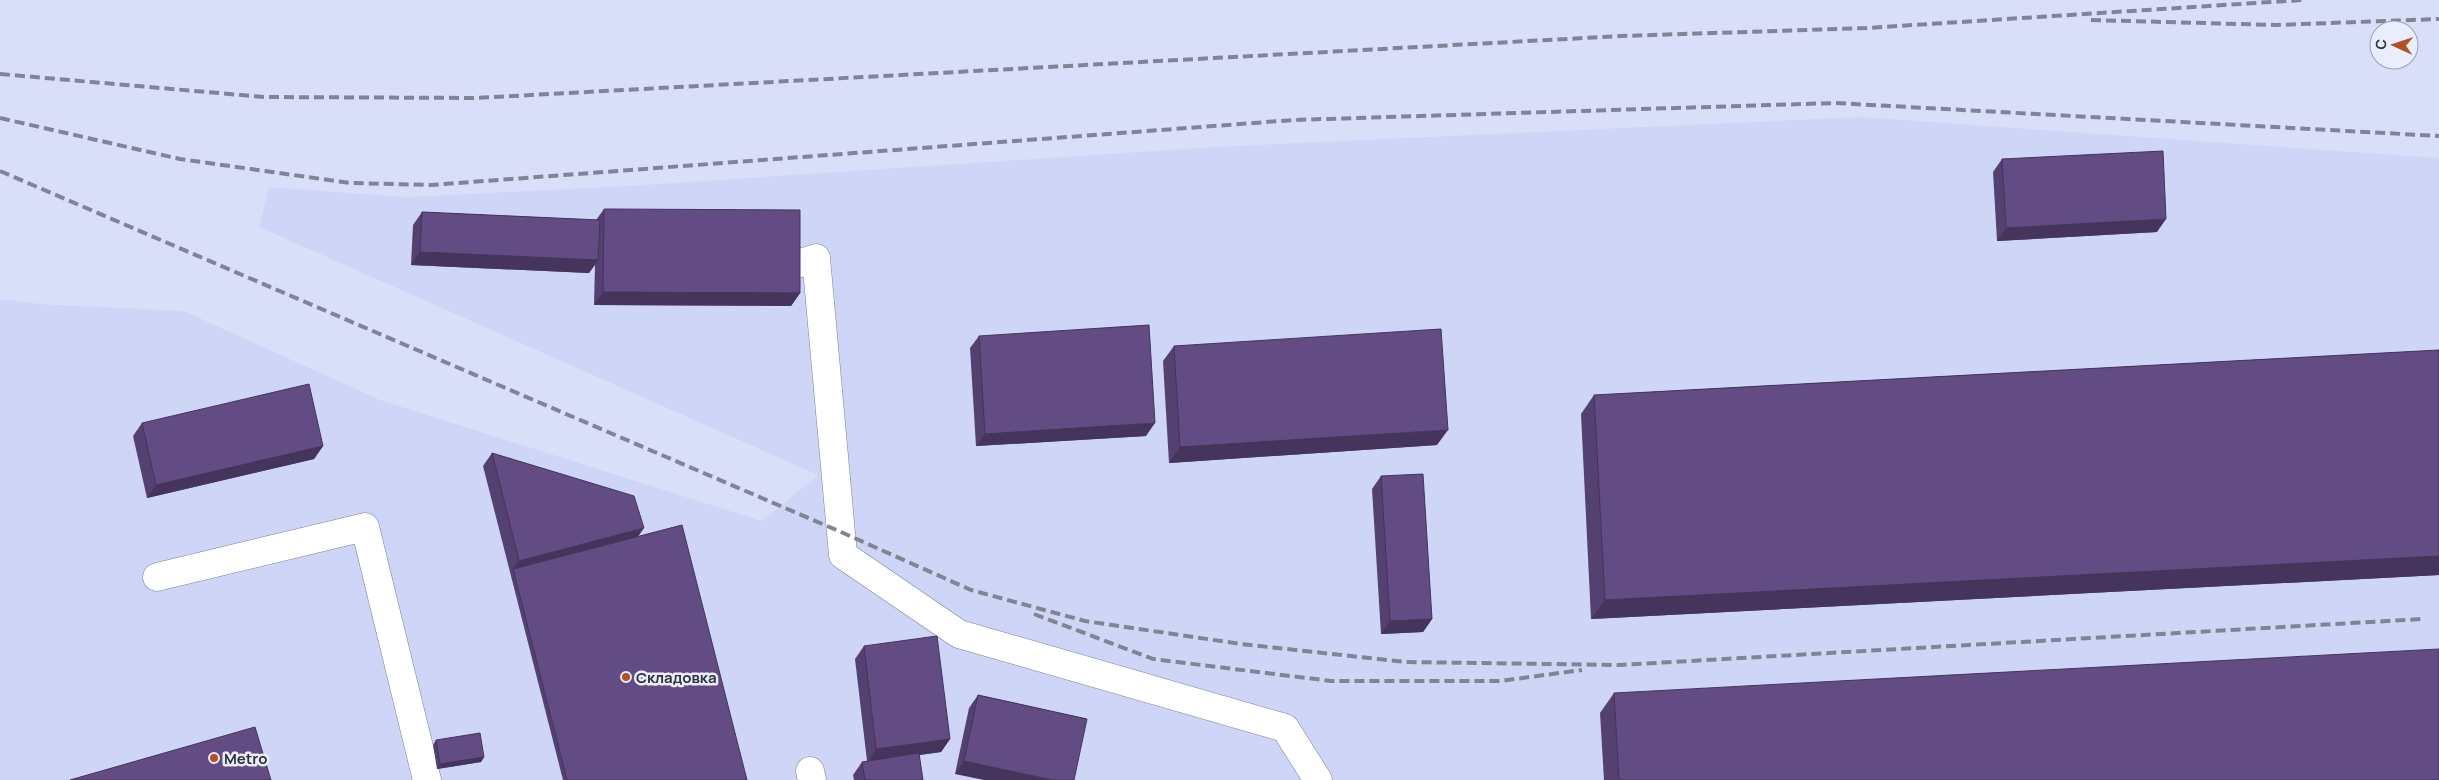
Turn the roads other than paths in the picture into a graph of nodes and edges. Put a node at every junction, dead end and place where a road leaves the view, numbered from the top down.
1 (791, 266) edge
2 (157, 577) dead end
3 (427, 780) edge
4 (1318, 780) edge

1 - 4 lane
2 - 3 lane

